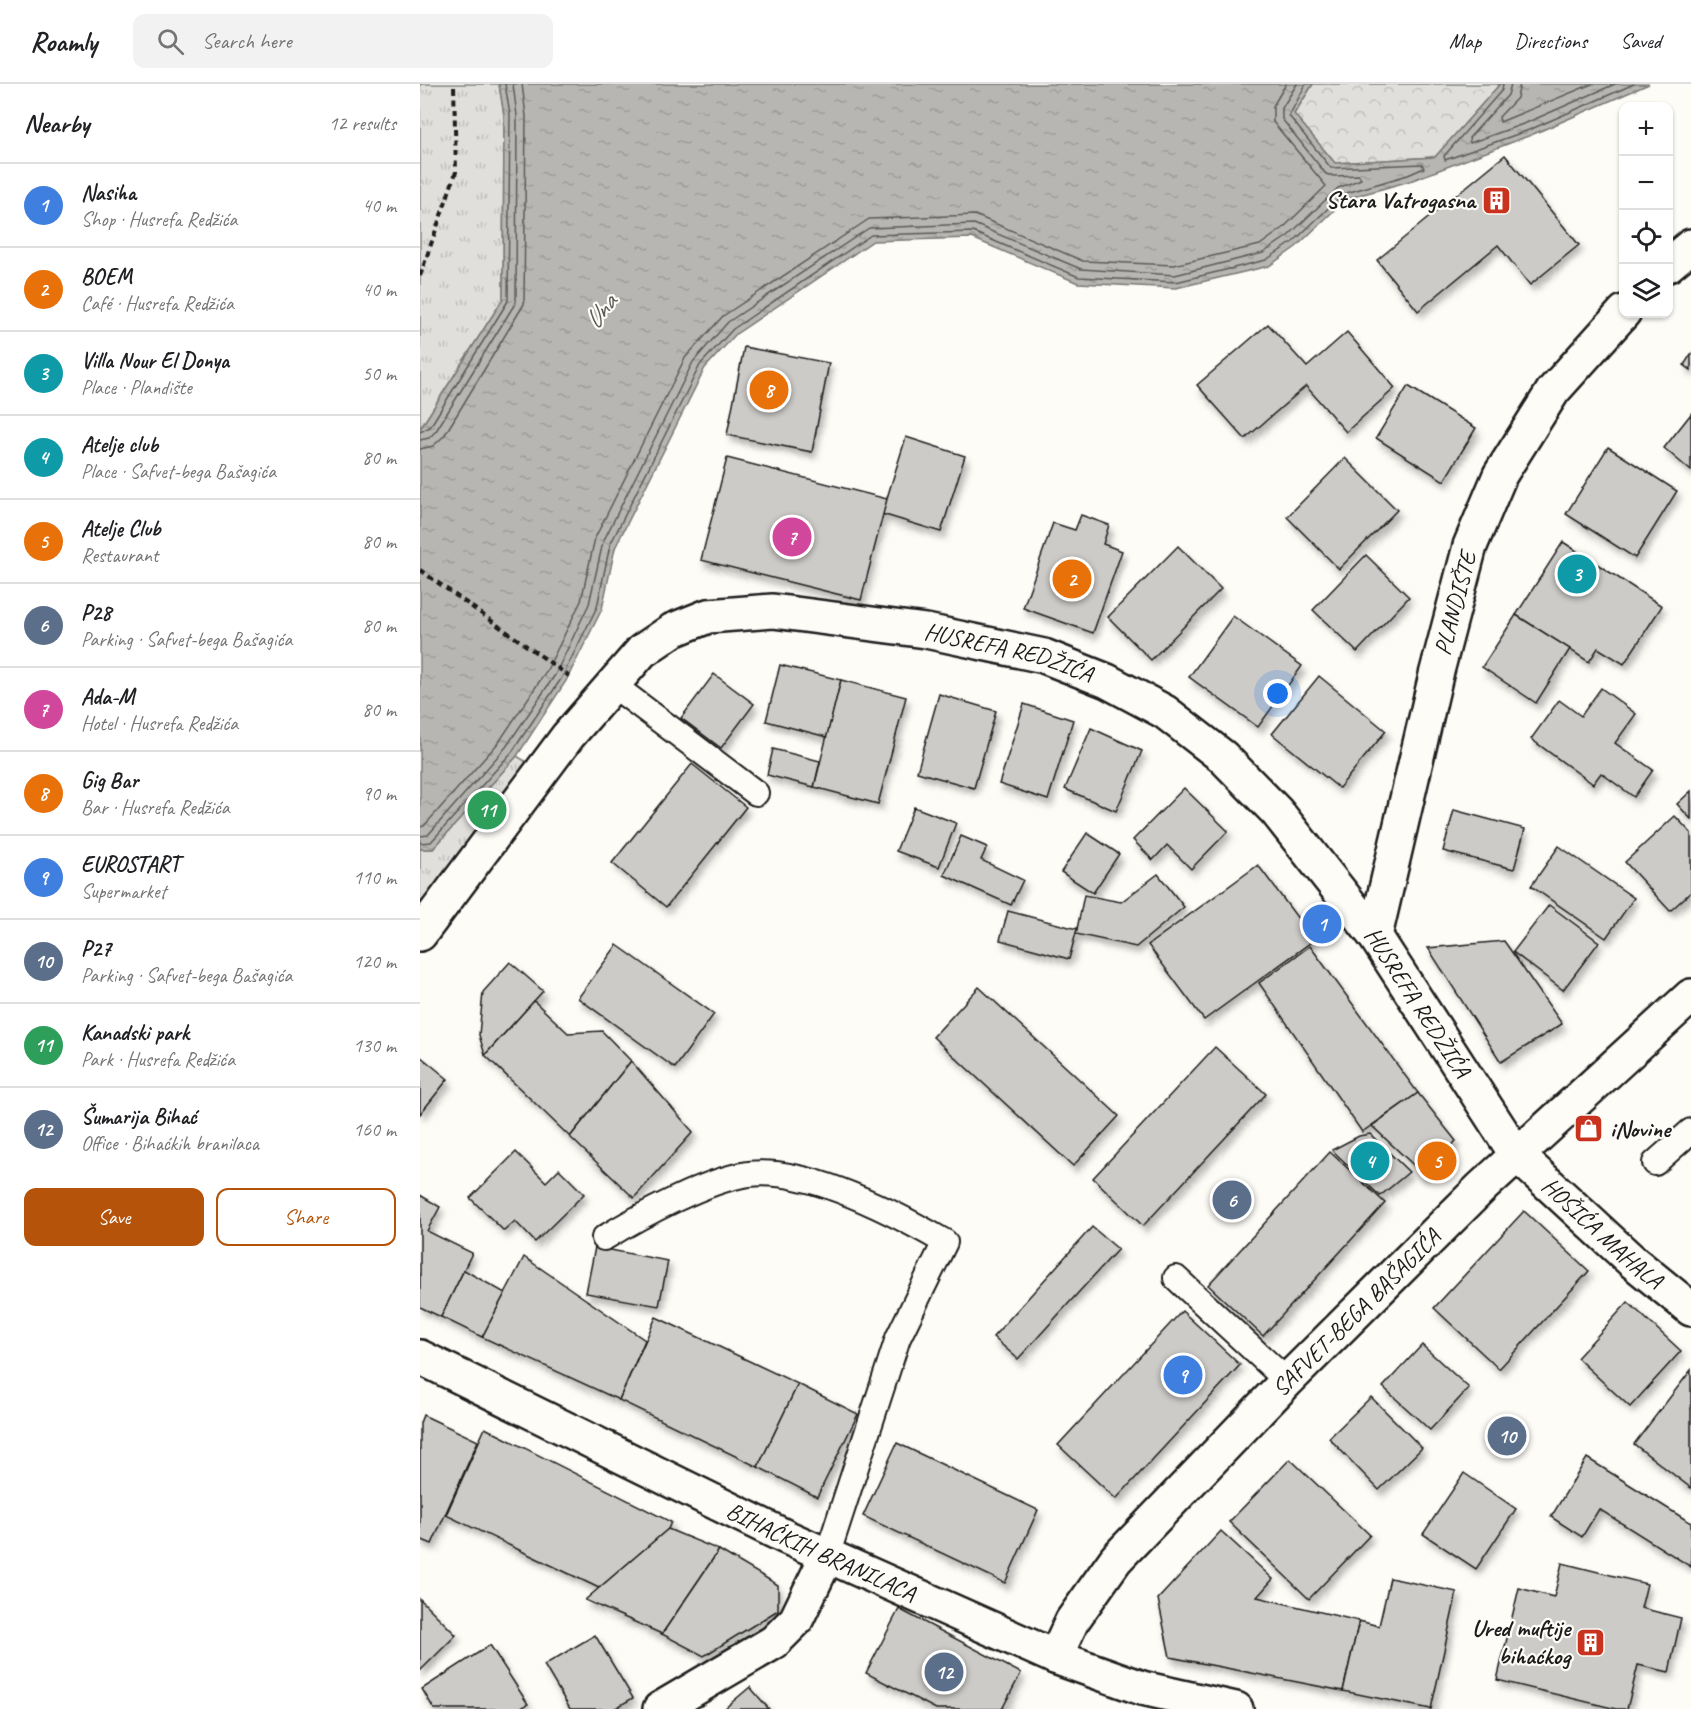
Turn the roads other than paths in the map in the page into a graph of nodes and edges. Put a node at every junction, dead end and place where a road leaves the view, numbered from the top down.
1 (1691, 246) edge
2 (1669, 264) edge
3 (1619, 317) edge
4 (613, 685) junction
5 (756, 793) dead end
6 (420, 934) edge
7 (1375, 936) junction
8 (1691, 996) edge
9 (1691, 1131) edge
10 (1516, 1154) junction
11 (1655, 1163) dead end
12 (604, 1238) dead end
13 (1176, 1278) dead end
14 (1691, 1309) edge
15 (420, 1357) edge
16 (1287, 1381) junction
17 (827, 1556) junction
18 (1055, 1657) junction
19 (660, 1709) edge
20 (1236, 1709) edge

1 - 2 street
3 - 7 street, PLANDIŠTE
4 - 5 lane
4 - 6 street, HUSREFA REDŽIĆA
4 - 7 street, HUSREFA REDŽIĆA
7 - 10 street, HUSREFA REDŽIĆA
8 - 10 street, SAFVET-BEGA BAŠAGIĆA
9 - 11 lane
10 - 14 street, HOŠIĆA MAHALA
10 - 16 street, SAFVET-BEGA BAŠAGIĆA
12 - 17 lane
13 - 16 lane
15 - 17 street, BIHAĆKIH BRANILACA
16 - 18 street, SAFVET-BEGA BAŠAGIĆA
17 - 18 street, BIHAĆKIH BRANILACA
17 - 19 street
18 - 20 street, BIHAĆKIH BRANILACA

